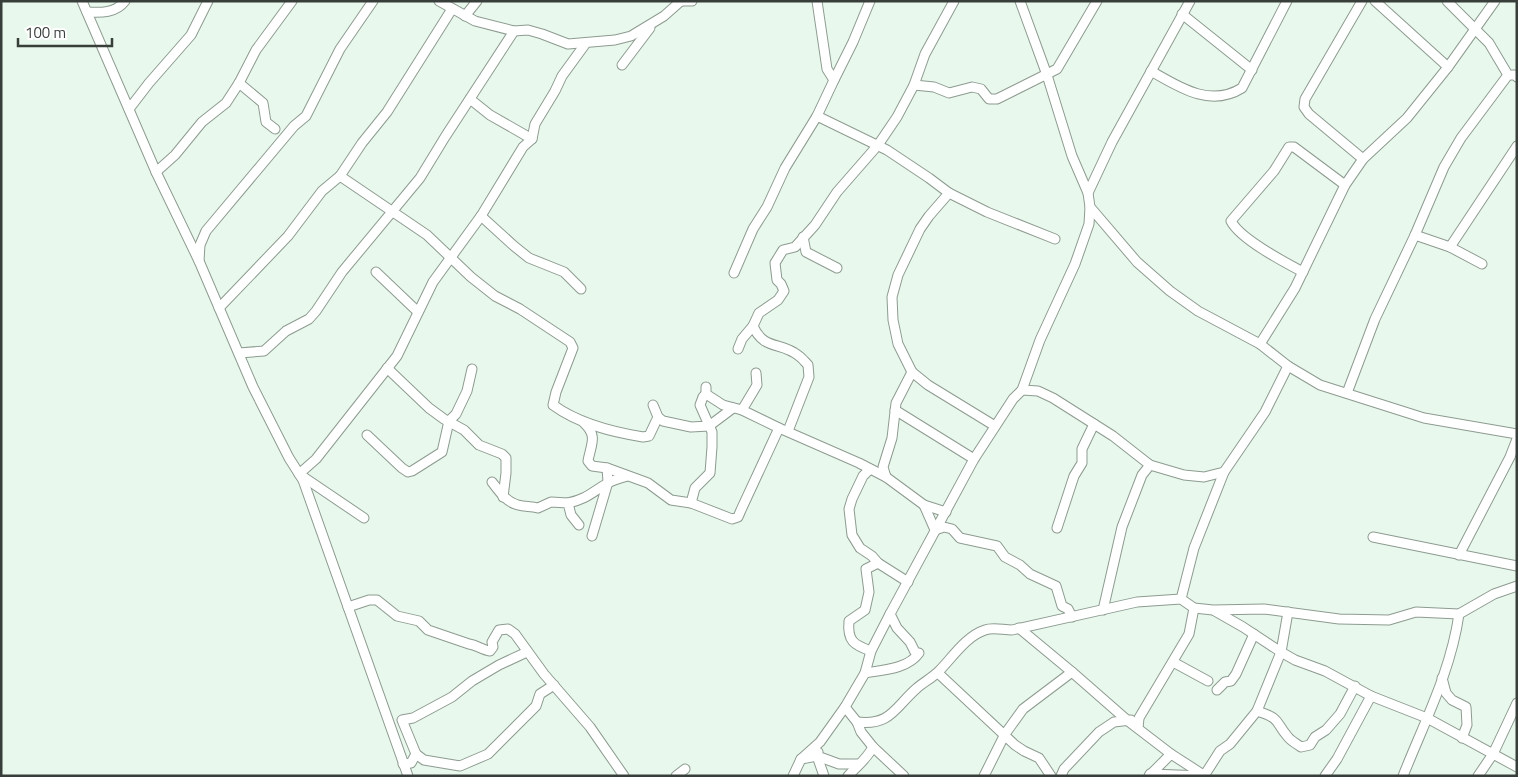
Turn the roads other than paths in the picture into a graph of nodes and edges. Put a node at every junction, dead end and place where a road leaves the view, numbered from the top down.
1 (82, 1) edge
2 (125, 1) edge
3 (208, 1) edge
4 (292, 1) edge
5 (373, 1) edge
6 (439, 1) edge
7 (477, 1) edge
8 (692, 1) edge
9 (817, 1) edge
10 (870, 1) edge
11 (954, 1) edge
12 (1020, 1) edge
13 (1098, 1) edge
14 (1190, 1) edge
15 (1287, 1) edge
16 (1362, 1) edge
17 (1374, 1) edge
18 (1447, 1) edge
19 (1495, 1) edge
20 (680, 2) edge
21 (452, 9) junction
22 (87, 12) junction
23 (1182, 14) junction
24 (465, 16) junction
25 (655, 22) junction
26 (1475, 29) junction
27 (514, 31) junction
28 (586, 43) junction
29 (622, 65) dead end
30 (1448, 67) junction
31 (1252, 70) junction
32 (1151, 71) junction
33 (1046, 75) junction
34 (1513, 76) edge
35 (834, 80) junction
36 (239, 83) junction
37 (914, 85) junction
38 (470, 99) junction
39 (130, 109) junction
40 (817, 116) junction
41 (275, 129) dead end
42 (532, 138) junction
43 (878, 145) junction
44 (1517, 146) edge
45 (1363, 159) junction
46 (156, 172) junction
47 (340, 176) junction
48 (1345, 186) junction
49 (949, 193) junction
50 (1088, 193) junction
51 (1090, 207) junction
52 (391, 212) junction
53 (481, 216) junction
54 (1415, 235) junction
55 (803, 237) junction
56 (1055, 239) dead end
57 (1450, 247) junction
58 (452, 258) junction
59 (199, 261) junction
60 (1482, 264) dead end
61 (837, 268) dead end
62 (376, 272) dead end
63 (1303, 272) junction
64 (734, 273) dead end
65 (581, 289) dead end
66 (219, 308) junction
67 (418, 312) junction
68 (753, 326) junction
69 (1260, 344) junction
70 (738, 349) dead end
71 (239, 353) junction
72 (1288, 366) junction
73 (387, 368) junction
74 (472, 369) dead end
75 (912, 372) junction
76 (756, 373) dead end
77 (1022, 390) junction
78 (1347, 393) junction
79 (653, 405) dead end
80 (737, 409) junction
81 (895, 410) junction
82 (658, 417) junction
83 (578, 418) junction
84 (449, 421) junction
85 (1094, 424) junction
86 (708, 426) junction
87 (995, 426) junction
88 (784, 430) junction
89 (1517, 434) edge
90 (367, 435) dead end
91 (1517, 439) edge
92 (974, 459) junction
93 (1150, 465) junction
94 (607, 468) junction
95 (870, 469) junction
96 (1224, 472) junction
97 (299, 474) junction
98 (627, 476) junction
99 (886, 477) junction
100 (492, 482) dead end
101 (608, 482) junction
102 (504, 498) junction
103 (568, 503) junction
104 (690, 503) junction
105 (924, 505) junction
106 (946, 512) junction
107 (364, 518) dead end
108 (579, 525) dead end
109 (1057, 528) dead end
110 (935, 530) junction
111 (592, 536) dead end
112 (1373, 537) dead end
113 (1458, 555) junction
114 (878, 563) junction
115 (1517, 566) edge
116 (908, 582) junction
117 (1517, 586) edge
118 (1181, 599) junction
119 (348, 607) junction
120 (1194, 608) junction
121 (1103, 610) junction
122 (1213, 610) junction
123 (1288, 612) junction
124 (890, 614) junction
125 (1459, 614) junction
126 (1072, 617) junction
127 (1019, 628) junction
128 (1254, 634) junction
129 (871, 651) junction
130 (527, 652) junction
131 (1281, 652) junction
132 (1173, 662) junction
133 (1072, 672) junction
134 (865, 673) junction
135 (938, 673) junction
136 (1442, 678) junction
137 (1208, 681) dead end
138 (554, 685) junction
139 (1355, 686) junction
140 (1217, 690) dead end
141 (1371, 696) junction
142 (1517, 703) edge
143 (845, 708) junction
144 (1257, 711) junction
145 (1138, 718) junction
146 (1427, 718) junction
147 (1128, 721) junction
148 (857, 722) junction
149 (1138, 728) junction
150 (1005, 734) junction
151 (1462, 738) junction
152 (820, 742) junction
153 (873, 747) junction
154 (1171, 754) junction
155 (1493, 754) junction
156 (817, 756) junction
157 (881, 756) junction
158 (801, 758) junction
159 (867, 758) junction
160 (410, 760) junction
161 (859, 764) junction
162 (1517, 767) edge
163 (685, 769) dead end
164 (1149, 775) edge
165 (408, 776) edge
166 (624, 776) edge
167 (676, 776) edge
168 (793, 776) edge
169 (824, 776) edge
170 (848, 776) edge
171 (904, 776) edge
172 (984, 776) edge
173 (1051, 776) edge
174 (1061, 776) edge
175 (1204, 776) edge
176 (1325, 776) edge
177 (1403, 776) edge
178 (1478, 776) edge

1 - 22 street
2 - 22 street
3 - 39 street
4 - 36 street
5 - 59 street
6 - 21 street
7 - 24 street
8 - 20 street
9 - 35 street
10 - 35 street
11 - 37 street
12 - 33 street
13 - 33 street
14 - 23 street
15 - 31 street
16 - 45 street
17 - 30 street
18 - 26 street
19 - 26 street
20 - 25 street
21 - 24 street
21 - 47 street
22 - 39 street
23 - 31 street
23 - 32 street
24 - 27 street
25 - 28 street
25 - 29 street
26 - 30 street
26 - 34 street
27 - 28 street
27 - 38 street
28 - 42 street
30 - 45 street
31 - 32 street
32 - 50 street
33 - 37 street
33 - 50 street
34 - 54 street
35 - 40 street
36 - 41 street
36 - 46 street
37 - 43 street
38 - 42 street
38 - 52 street
39 - 46 street
40 - 43 street
40 - 64 street
42 - 53 street
43 - 49 street
43 - 55 street
44 - 57 street
45 - 48 street
46 - 59 street
47 - 52 street
47 - 66 street
48 - 63 street
48 - 63 street
49 - 56 street
49 - 75 street
50 - 51 street
51 - 69 street
51 - 77 street
52 - 58 street
52 - 71 street
53 - 58 street
53 - 65 street
54 - 57 street
54 - 78 street
55 - 61 street
55 - 68 street
57 - 60 street
58 - 67 street
58 - 83 street
59 - 66 street
62 - 67 street
63 - 69 street
66 - 71 street
67 - 73 street
68 - 70 street
68 - 88 street
69 - 72 street
71 - 97 street
72 - 78 street
72 - 96 street
73 - 84 street
73 - 97 street
74 - 84 street
75 - 81 street
75 - 87 street
76 - 80 street
77 - 85 street
77 - 87 street
78 - 89 street
79 - 82 street
80 - 86 street
80 - 86 street
80 - 88 street
81 - 92 street
81 - 99 street
82 - 83 street
82 - 86 street
83 - 94 street
84 - 90 street
84 - 102 street
85 - 93 street
85 - 109 street
86 - 104 street
87 - 92 street
88 - 95 street
88 - 104 street
91 - 113 street
92 - 106 street
93 - 96 street
93 - 121 street
94 - 98 street
94 - 101 street
95 - 99 street
95 - 114 street
96 - 118 street
97 - 107 street
97 - 119 street
98 - 101 street
98 - 104 street
99 - 105 street
100 - 102 street
101 - 103 street
101 - 111 street
102 - 103 street
103 - 108 street
105 - 106 street
105 - 110 street
106 - 110 street
110 - 116 street
110 - 126 street
112 - 113 street
113 - 115 street
114 - 116 street
114 - 129 street
116 - 124 street
117 - 125 street
118 - 120 street
118 - 121 street
119 - 130 street
119 - 160 street
120 - 122 street
120 - 132 street
121 - 126 street
122 - 123 street
122 - 128 street
123 - 125 street
123 - 131 street
124 - 129 street
124 - 134 street
125 - 136 street
126 - 127 street
127 - 133 street
127 - 135 street
128 - 131 street
128 - 140 street
129 - 134 street
130 - 138 street
130 - 160 street
131 - 139 street
131 - 144 street
132 - 137 street
132 - 145 street
133 - 147 street
133 - 150 street
134 - 143 street
135 - 148 street
135 - 150 street
136 - 146 street
136 - 151 street
138 - 160 street
138 - 166 street
139 - 141 street
139 - 144 street
141 - 146 street
141 - 176 street
142 - 155 street
143 - 148 street
143 - 152 street
144 - 175 street
145 - 147 street
145 - 149 street
146 - 151 street
146 - 177 street
147 - 149 street
147 - 174 street
148 - 153 street
149 - 154 street
150 - 172 street
150 - 173 street
151 - 155 street
152 - 156 street
152 - 158 street
153 - 157 street
153 - 159 street
154 - 164 street
154 - 175 street
155 - 162 street
155 - 178 street
156 - 158 street
156 - 161 street
156 - 169 street
157 - 159 street
157 - 171 street
158 - 168 street
159 - 161 street
160 - 165 street
161 - 170 street
163 - 167 street
164 - 175 street

